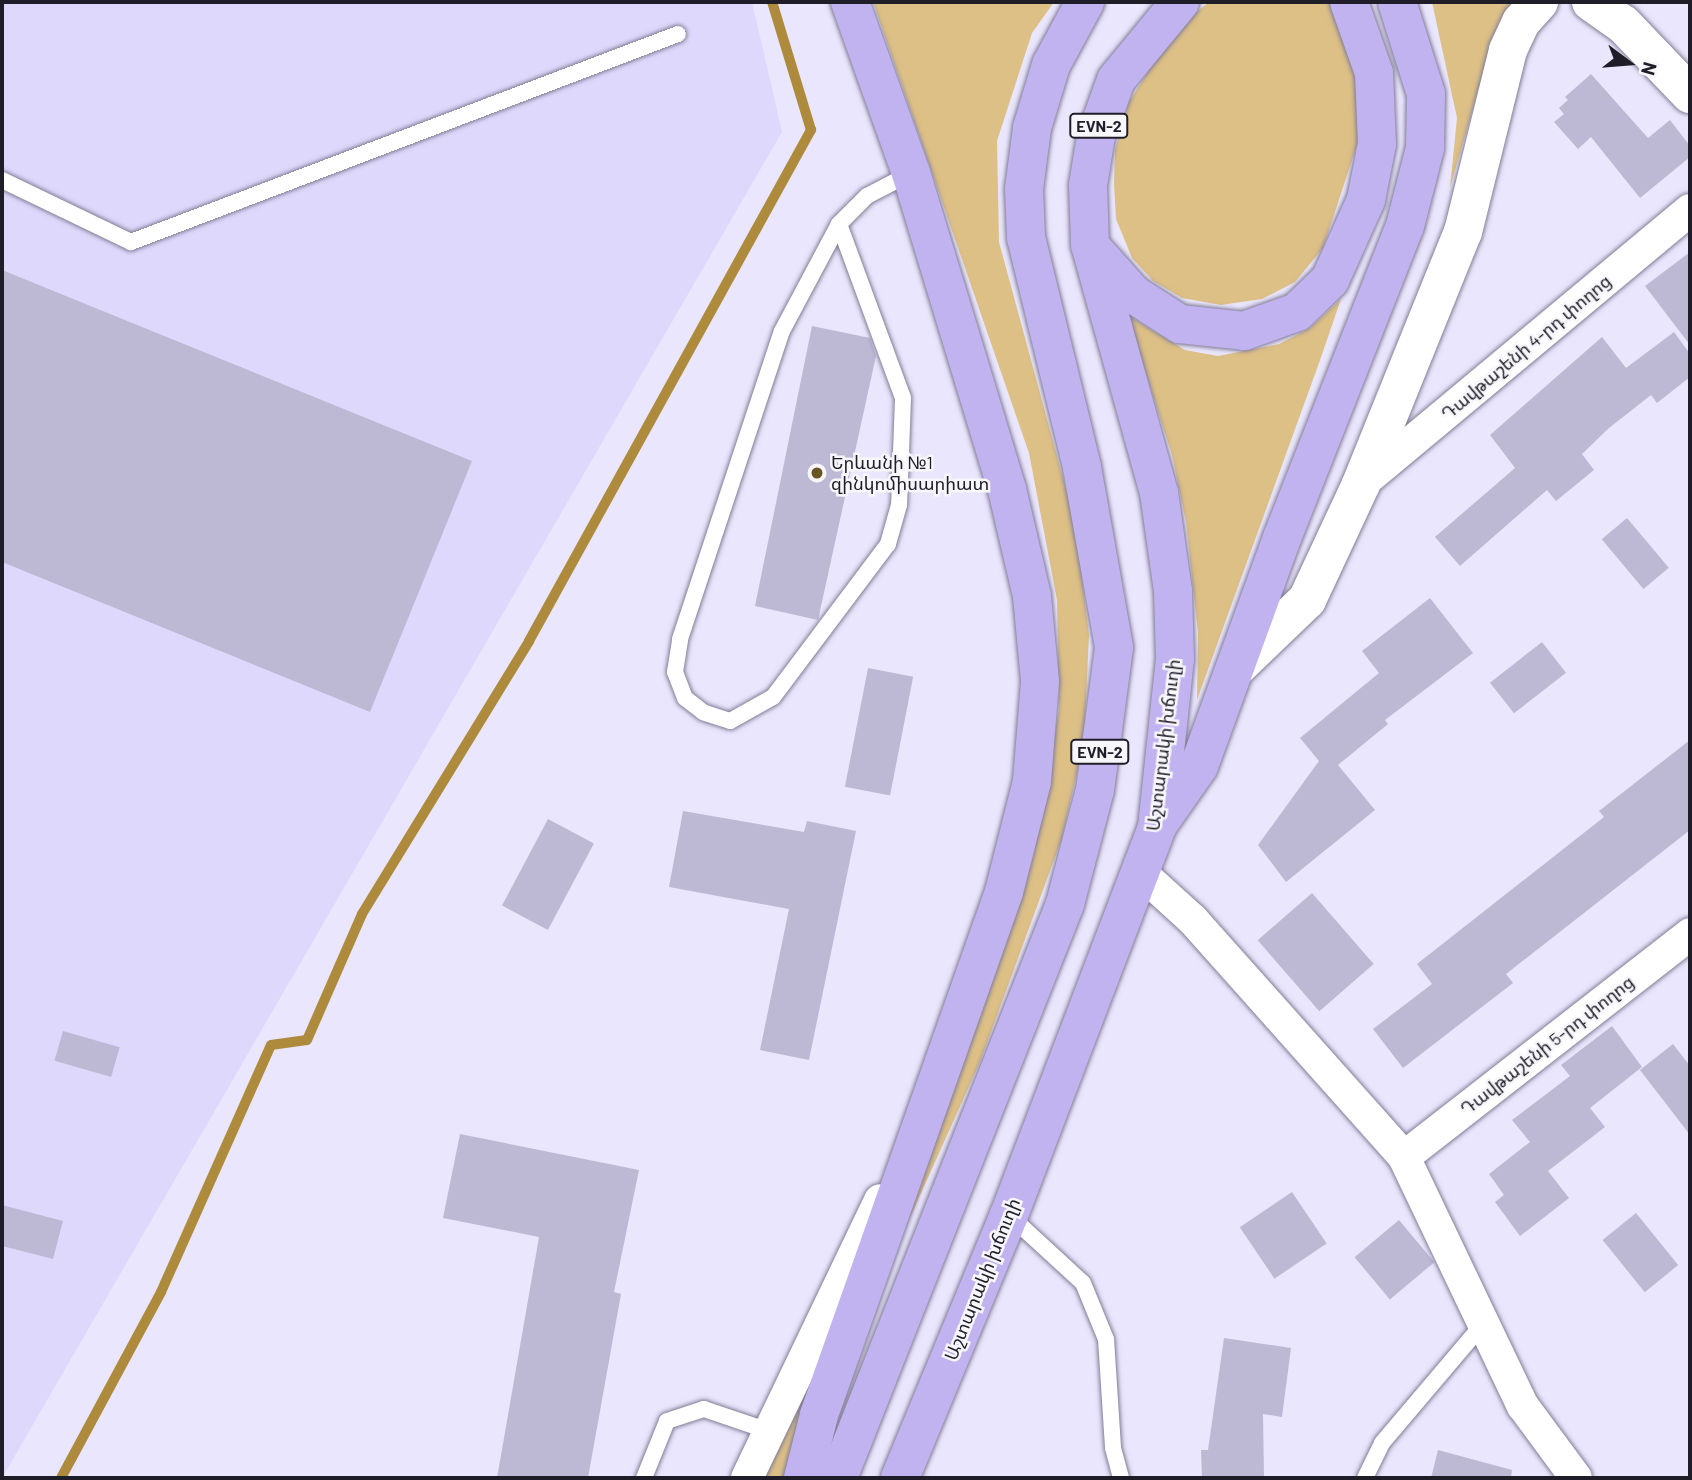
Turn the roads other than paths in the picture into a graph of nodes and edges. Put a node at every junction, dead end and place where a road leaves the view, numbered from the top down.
1 (850, 2) edge
2 (1085, 2) edge
3 (1180, 2) edge
4 (1349, 2) edge
5 (1397, 2) edge
6 (1539, 2) edge
7 (1591, 2) edge
8 (678, 34) dead end
9 (1690, 94) edge
10 (911, 173) junction
11 (2, 180) edge
12 (1690, 210) edge
13 (839, 224) junction
14 (1090, 245) junction
15 (1361, 484) junction
16 (1235, 669) junction
17 (1157, 827) junction
18 (1139, 870) junction
19 (1690, 934) edge
20 (943, 1073) junction
21 (1404, 1157) junction
22 (1009, 1215) junction
23 (1483, 1324) junction
24 (766, 1430) junction
25 (644, 1478) edge
26 (747, 1478) edge
27 (803, 1478) edge
28 (838, 1478) edge
29 (900, 1478) edge
30 (1121, 1478) edge
31 (1365, 1478) edge
32 (1576, 1478) edge

1 - 10 main road
2 - 28 main road, EVN-2
3 - 14 main road, Աշտարակի խճուղի / EVN-2
4 - 14 main road
5 - 16 main road
6 - 15 street
7 - 9 street
8 - 11 lane
10 - 13 lane
10 - 20 main road
12 - 15 street, Դավթաշենի 4-րդ փողոց
13 - 13 lane
14 - 17 main road, Աշտարակի խճուղի / EVN-2
15 - 16 street
16 - 17 main road
17 - 18 main road, Աշտարակի խճուղի / EVN-2
18 - 21 street
18 - 22 main road, Աշտարակի խճուղի / EVN-2
19 - 21 street, Դավթաշենի 5-րդ փողոց
20 - 24 street
20 - 27 main road
21 - 23 street
22 - 29 main road, Աշտարակի խճուղի / EVN-2
22 - 30 lane
23 - 31 lane
23 - 32 street
24 - 25 lane
24 - 26 street

